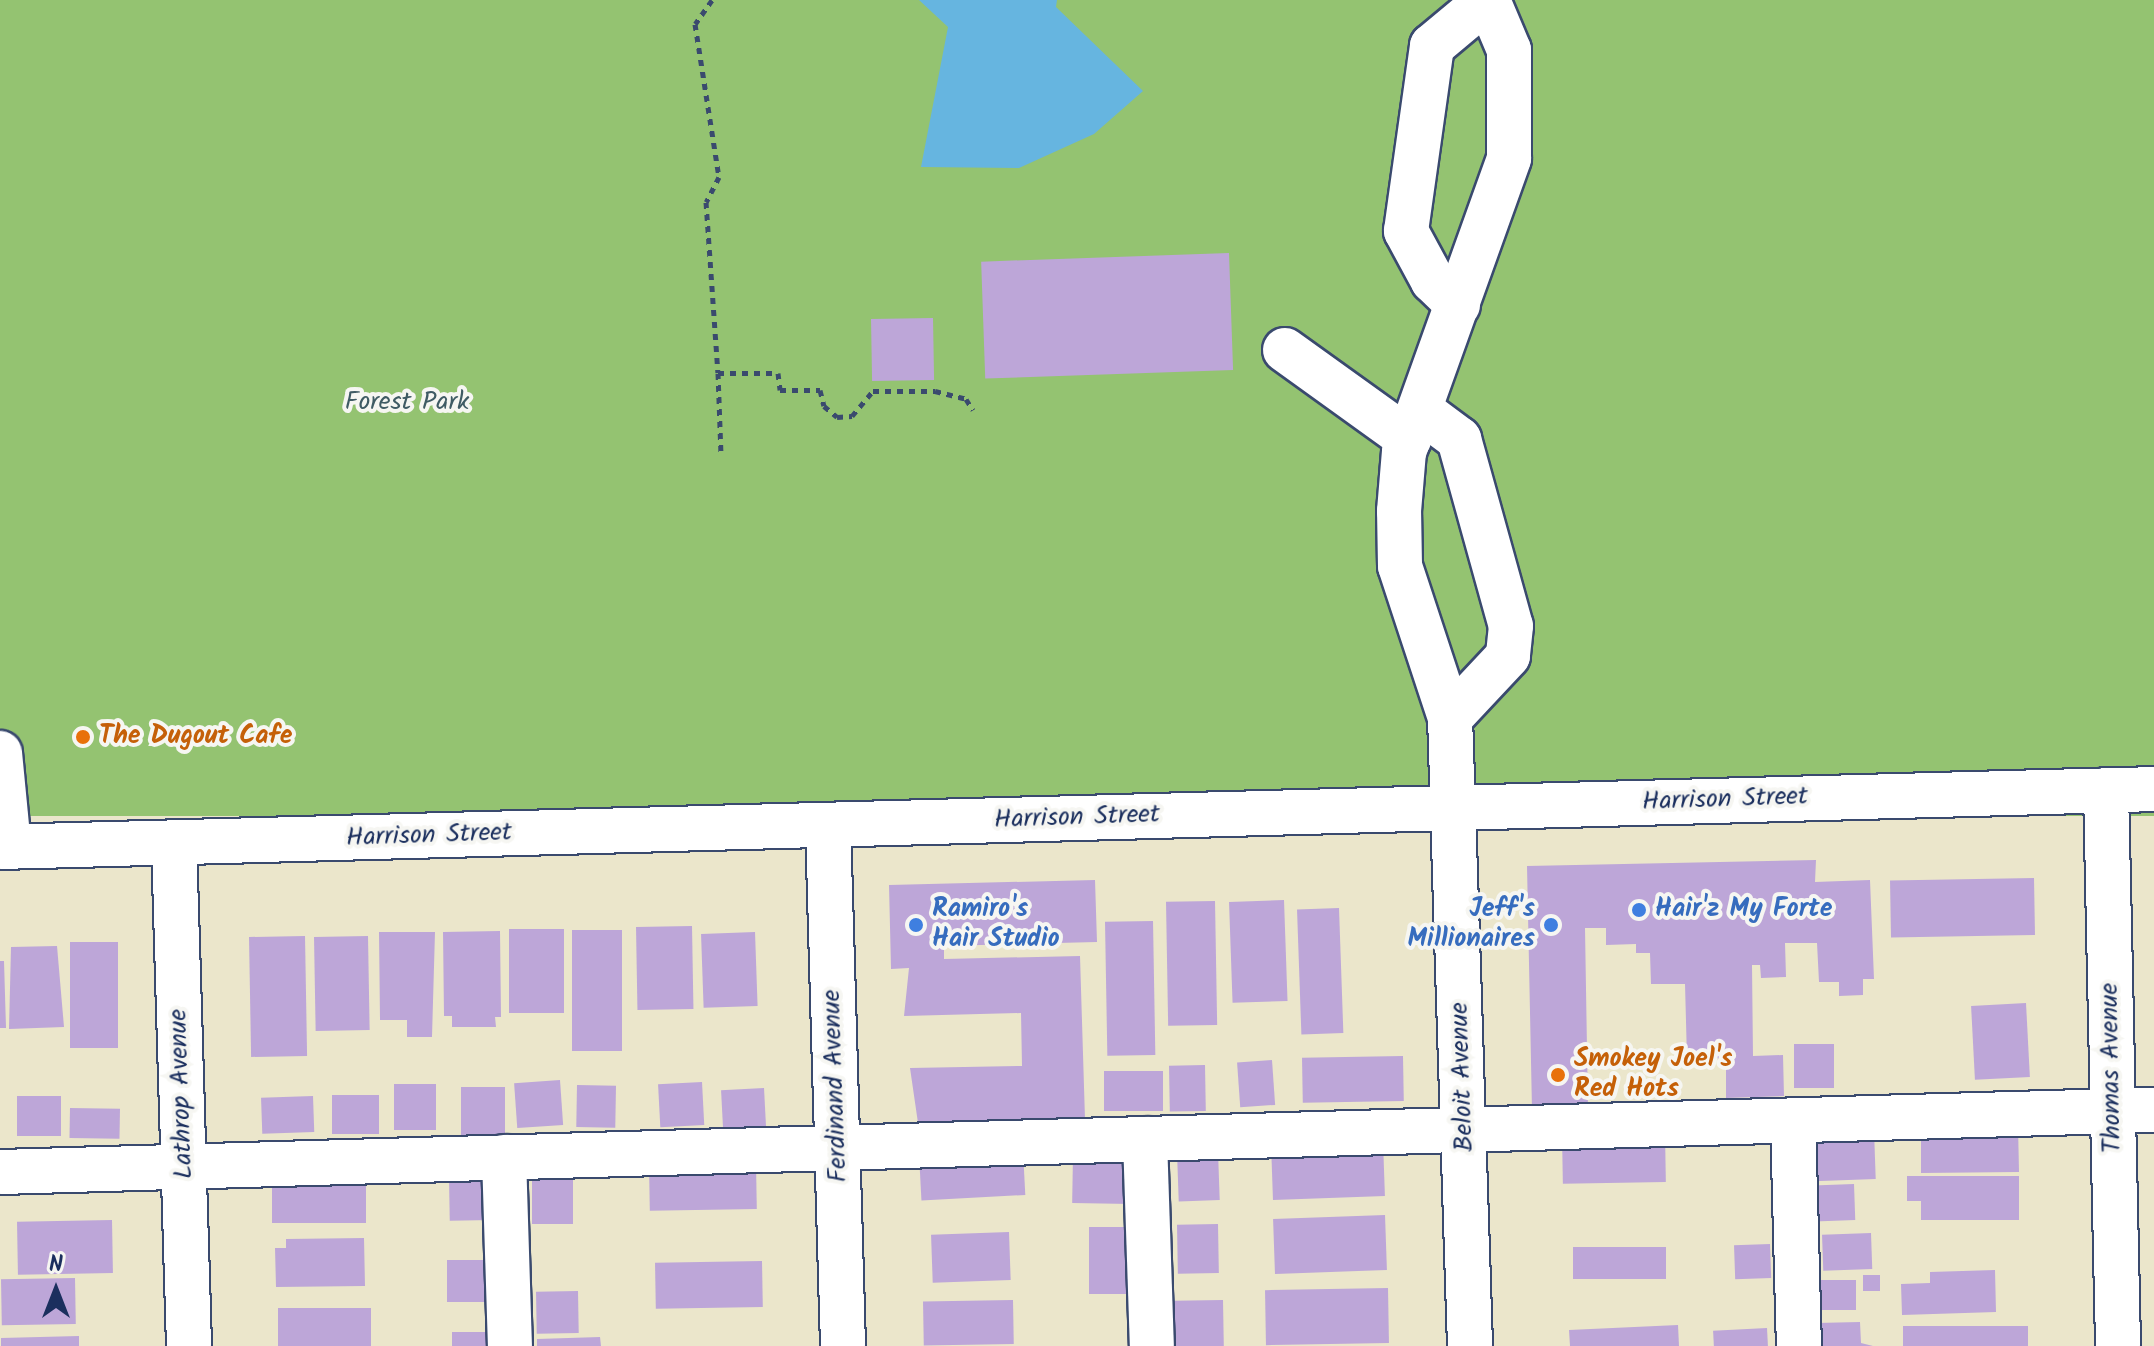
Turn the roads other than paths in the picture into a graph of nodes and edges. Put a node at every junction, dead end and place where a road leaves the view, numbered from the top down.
1 (1488, 0) edge
2 (1458, 305) junction
3 (1285, 350) dead end
4 (1415, 425) junction
5 (1450, 718) junction
6 (0, 753) edge
7 (2154, 789) edge
8 (2106, 790) junction
9 (1455, 808) junction
10 (828, 825) junction
11 (174, 843) junction
12 (4, 847) edge
13 (2133, 1111) edge
14 (1793, 1120) junction
15 (1464, 1130) junction
16 (1145, 1139) junction
17 (839, 1148) junction
18 (504, 1157) junction
19 (184, 1166) junction
20 (0, 1172) edge
21 (189, 1346) edge
22 (510, 1346) edge
23 (843, 1346) edge
24 (1152, 1346) edge
25 (1470, 1346) edge
26 (1799, 1346) edge
27 (2118, 1346) edge

1 - 2 street, Beloit Avenue
1 - 2 street
2 - 4 street, Beloit Avenue
3 - 4 street
4 - 5 street, Beloit Avenue
4 - 5 street
5 - 9 street, Beloit Avenue
6 - 12 street
7 - 8 street, Harrison Street
8 - 9 street, Harrison Street
8 - 13 street, Thomas Avenue
9 - 10 street, Harrison Street
9 - 15 street, Beloit Avenue
10 - 11 street, Harrison Street
10 - 17 street, Ferdinand Avenue
11 - 12 street, Harrison Street
11 - 19 street, Lathrop Avenue
13 - 14 street
13 - 27 street, Thomas Avenue
14 - 15 street
14 - 26 street
15 - 16 street
15 - 25 street, Beloit Avenue
16 - 17 street
16 - 24 street
17 - 18 street
17 - 23 street, Ferdinand Avenue
18 - 19 street
18 - 22 street
19 - 20 street
19 - 21 street, Lathrop Avenue

